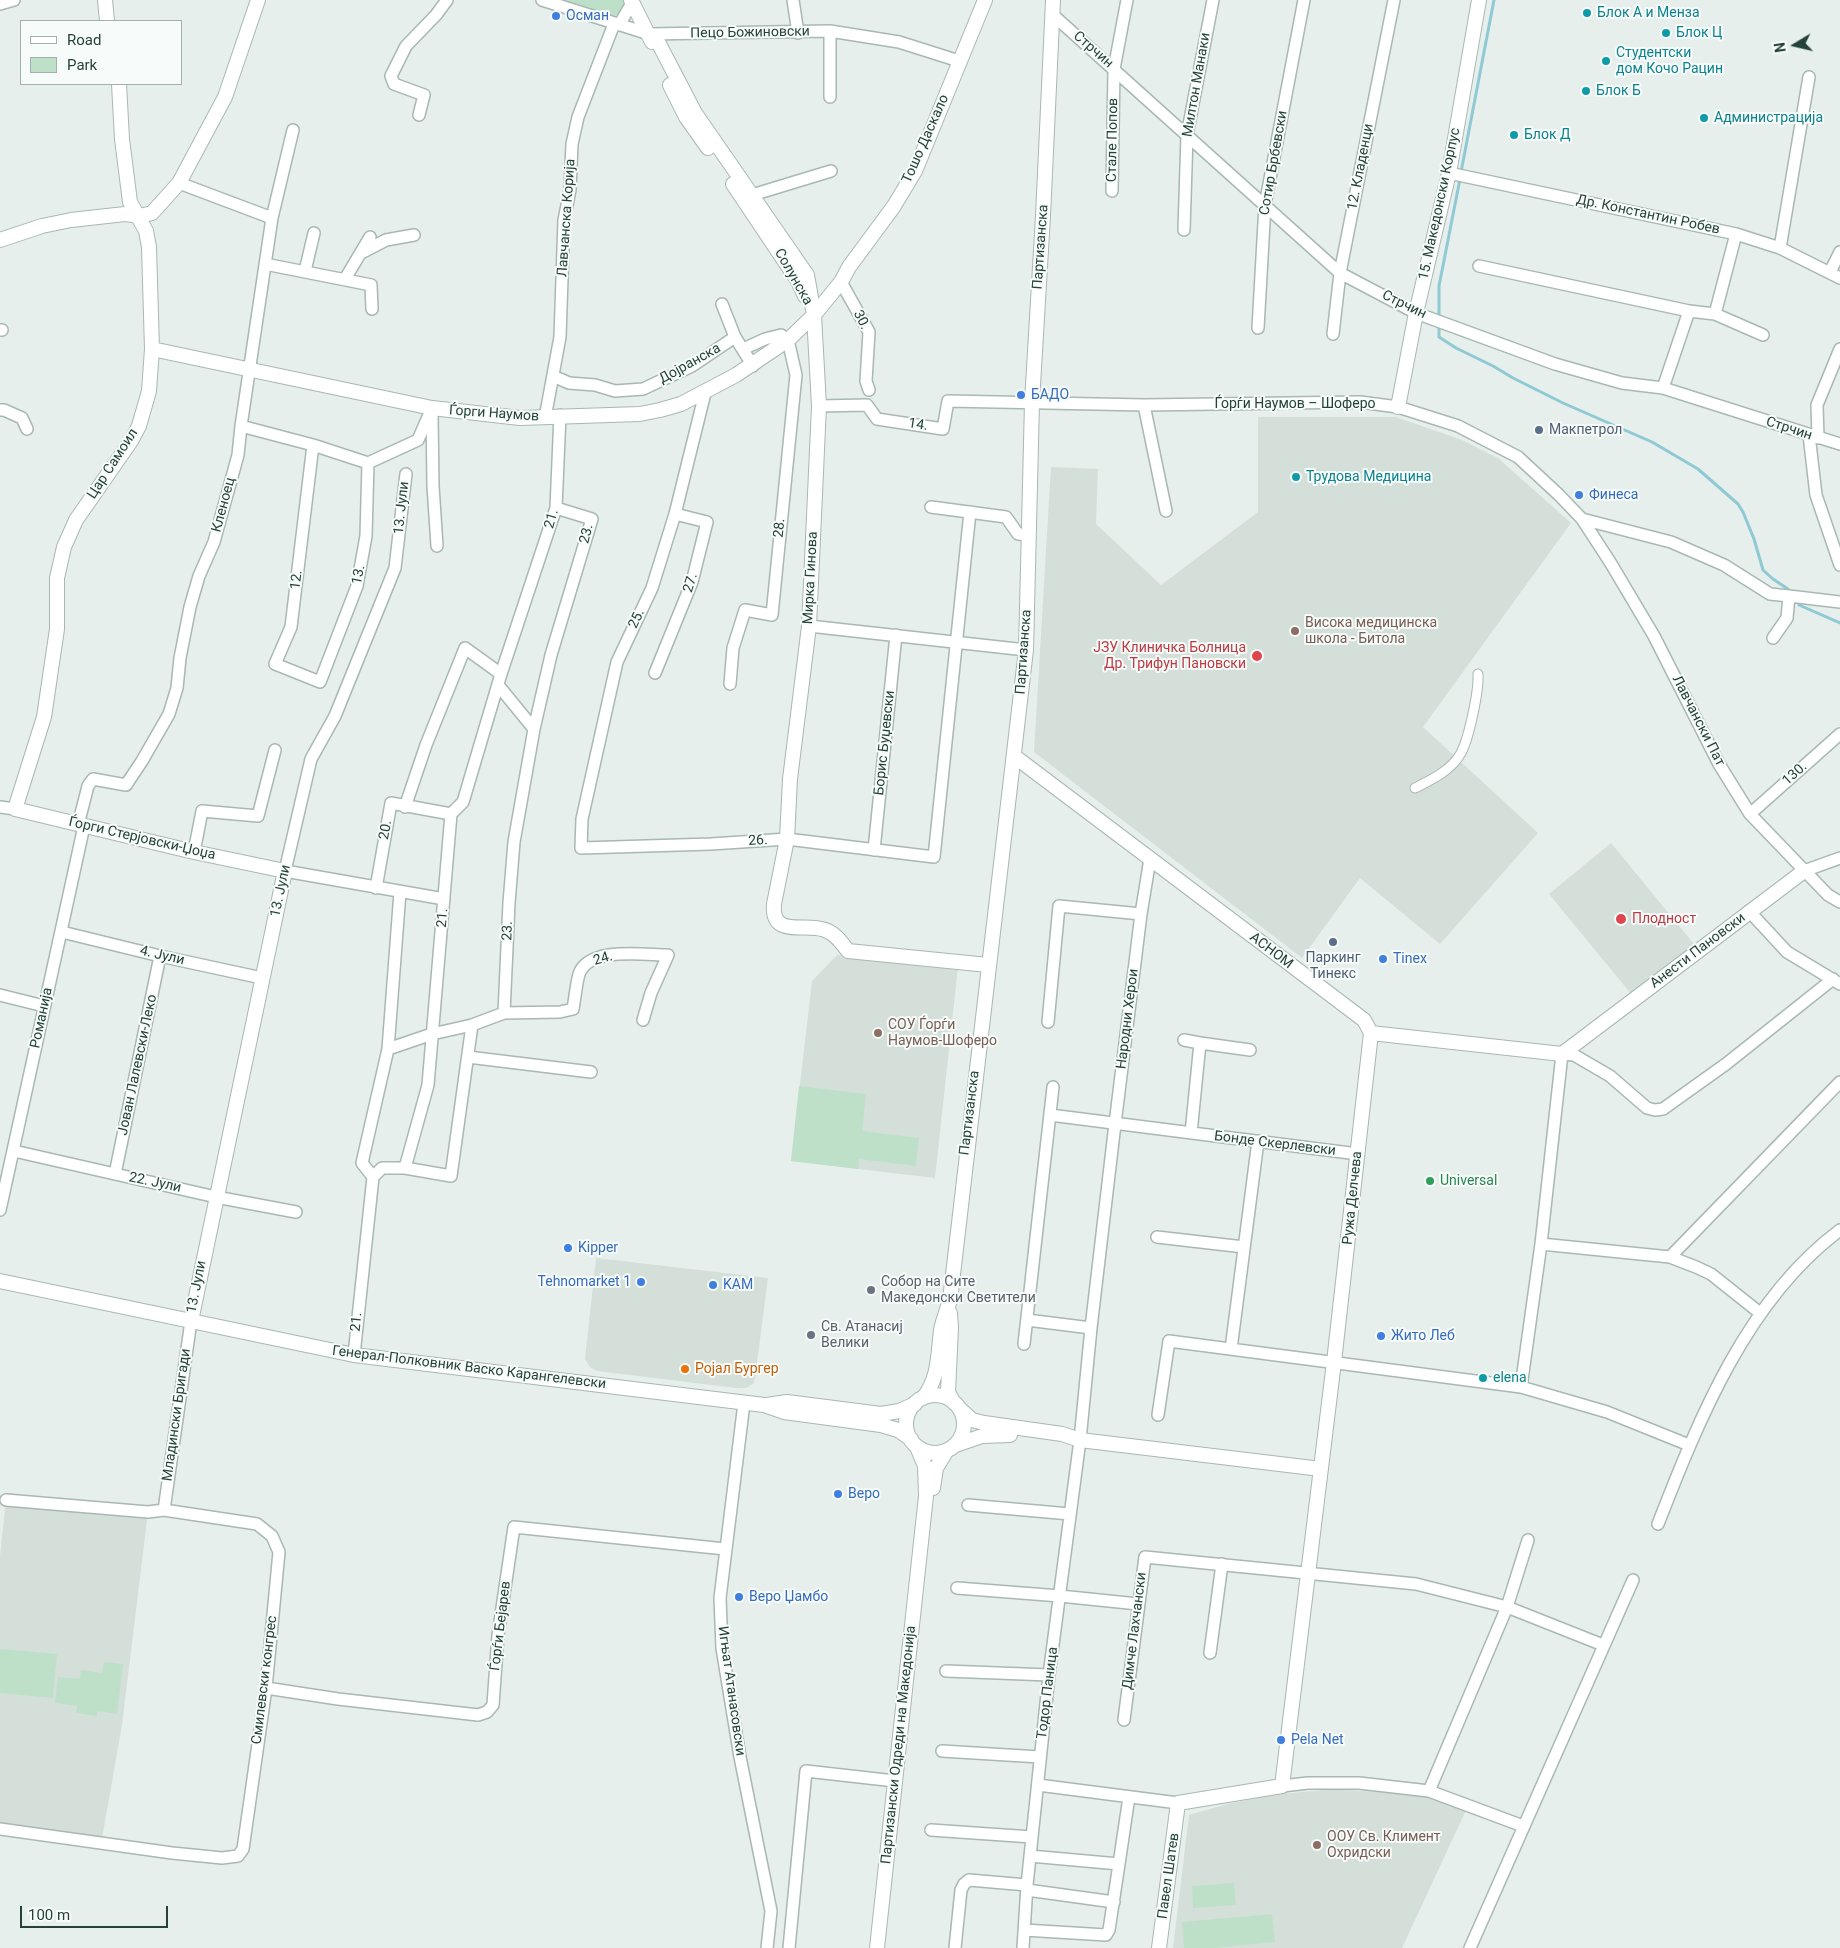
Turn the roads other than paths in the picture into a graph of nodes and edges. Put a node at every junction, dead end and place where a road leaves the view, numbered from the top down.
1 (14, 0) edge
2 (105, 0) edge
3 (258, 0) edge
4 (447, 0) edge
5 (542, 0) edge
6 (793, 0) edge
7 (985, 0) edge
8 (1053, 0) edge
9 (1127, 0) edge
10 (1213, 0) edge
11 (1304, 0) edge
12 (1394, 0) edge
13 (1479, 0) edge
14 (632, 1) edge
15 (0, 4) edge
16 (1053, 14) junction
17 (107, 20) edge
18 (616, 25) junction
19 (830, 31) junction
20 (798, 33) junction
21 (649, 34) junction
22 (959, 61) junction
23 (1114, 68) junction
24 (1809, 77) dead end
25 (119, 85) edge
26 (830, 97) dead end
27 (419, 115) dead end
28 (293, 130) dead end
29 (1187, 135) junction
30 (831, 171) dead end
31 (1449, 173) junction
32 (179, 183) junction
33 (1112, 191) dead end
34 (752, 195) junction
35 (1265, 205) junction
36 (140, 216) junction
37 (272, 218) junction
38 (1184, 230) dead end
39 (314, 233) dead end
40 (1736, 234) junction
41 (414, 236) dead end
42 (370, 237) dead end
43 (0, 240) edge
44 (1780, 248) junction
45 (1840, 252) edge
46 (361, 253) junction
47 (265, 264) junction
48 (1479, 266) dead end
49 (305, 271) junction
50 (1340, 273) junction
51 (1835, 275) edge
52 (345, 279) junction
53 (841, 282) junction
54 (722, 304) dead end
55 (372, 309) dead end
56 (1689, 311) junction
57 (1416, 313) junction
58 (1715, 314) junction
59 (814, 315) junction
60 (1258, 328) dead end
61 (1333, 334) dead end
62 (1763, 335) dead end
63 (735, 337) junction
64 (788, 340) junction
65 (152, 349) junction
66 (744, 349) junction
67 (1840, 349) edge
68 (753, 366) junction
69 (249, 370) junction
70 (553, 376) junction
71 (1663, 388) junction
72 (870, 390) dead end
73 (705, 393) junction
74 (1032, 402) junction
75 (1144, 404) junction
76 (819, 406) junction
77 (1398, 407) junction
78 (432, 408) junction
79 (0, 410) edge
80 (560, 416) junction
81 (545, 418) junction
82 (240, 426) junction
83 (28, 429) dead end
84 (1813, 437) junction
85 (313, 444) junction
86 (1840, 444) edge
87 (368, 463) junction
88 (406, 474) dead end
89 (931, 507) dead end
90 (556, 508) junction
91 (1166, 511) dead end
92 (970, 512) junction
93 (674, 514) junction
94 (1582, 519) junction
95 (1029, 536) junction
96 (437, 546) dead end
97 (1840, 565) edge
98 (1789, 596) junction
99 (1840, 602) edge
100 (809, 626) junction
101 (896, 635) junction
102 (1773, 638) dead end
103 (957, 641) junction
104 (1026, 650) junction
105 (655, 672) dead end
106 (1478, 674) dead end
107 (499, 680) junction
108 (320, 682) joint
109 (730, 684) dead end
110 (534, 729) junction
111 (1840, 734) edge
112 (275, 750) dead end
113 (1014, 756) junction
114 (1415, 788) dead end
115 (0, 807) edge
116 (405, 807) junction
117 (15, 809) junction
118 (451, 814) junction
119 (1750, 814) junction
120 (81, 825) junction
121 (787, 840) junction
122 (581, 848) joint
123 (874, 850) junction
124 (194, 852) junction
125 (1840, 858) edge
126 (1150, 859) junction
127 (285, 871) junction
128 (1804, 871) junction
129 (376, 888) junction
130 (400, 892) junction
131 (444, 899) junction
132 (1840, 902) edge
133 (1749, 911) junction
134 (1141, 914) junction
135 (62, 932) junction
136 (160, 956) junction
137 (988, 964) junction
138 (262, 978) junction
139 (1836, 982) edge
140 (0, 995) edge
141 (44, 1006) junction
142 (504, 1013) junction
143 (643, 1020) dead end
144 (1048, 1022) dead end
145 (472, 1024) junction
146 (1371, 1033) junction
147 (432, 1034) junction
148 (1184, 1040) dead end
149 (1200, 1043) junction
150 (388, 1049) junction
151 (1250, 1050) dead end
152 (1562, 1054) junction
153 (468, 1057) junction
154 (591, 1072) dead end
155 (1840, 1082) edge
156 (1053, 1087) dead end
157 (1050, 1115) junction
158 (1115, 1124) junction
159 (1191, 1133) junction
160 (1258, 1142) junction
161 (14, 1151) junction
162 (1358, 1154) junction
163 (405, 1168) junction
164 (115, 1174) junction
165 (373, 1177) junction
166 (216, 1196) junction
167 (0, 1210) edge
168 (296, 1212) dead end
169 (1840, 1230) edge
170 (1156, 1237) dead end
171 (1541, 1244) junction
172 (1244, 1247) junction
173 (1670, 1258) junction
174 (0, 1281) edge
175 (950, 1300) junction
176 (1760, 1312) junction
177 (191, 1320) junction
178 (1027, 1320) junction
179 (1091, 1328) junction
180 (1024, 1344) dead end
181 (1231, 1349) junction
182 (354, 1355) junction
183 (1334, 1362) junction
184 (1521, 1387) junction
185 (919, 1401) junction
186 (744, 1403) junction
187 (764, 1405) junction
188 (957, 1407) junction
189 (1158, 1415) dead end
190 (1080, 1440) junction
191 (914, 1443) junction
192 (1689, 1445) junction
193 (951, 1448) junction
194 (1321, 1469) junction
195 (6, 1500) dead end
196 (968, 1505) dead end
197 (164, 1510) junction
198 (1070, 1514) junction
199 (1658, 1524) dead end
200 (1528, 1540) dead end
201 (920, 1542) junction
202 (1146, 1544) dead end
203 (725, 1549) junction
204 (1145, 1557) junction
205 (1222, 1564) junction
206 (1308, 1573) junction
207 (1633, 1580) dead end
208 (958, 1588) dead end
209 (1060, 1596) junction
210 (1138, 1604) junction
211 (1507, 1607) junction
212 (1603, 1645) junction
213 (1210, 1653) dead end
214 (946, 1671) dead end
215 (1049, 1675) junction
216 (266, 1688) junction
217 (1124, 1720) dead end
218 (942, 1751) dead end
219 (1040, 1757) junction
220 (895, 1780) junction
221 (1038, 1785) junction
222 (1282, 1786) junction
223 (1429, 1791) junction
224 (1129, 1797) junction
225 (1178, 1803) junction
226 (1523, 1826) junction
227 (0, 1829) edge
228 (931, 1830) dead end
229 (1032, 1837) junction
230 (1030, 1856) junction
231 (1120, 1864) junction
232 (1027, 1887) junction
233 (1114, 1902) junction
234 (1024, 1930) junction
235 (767, 1948) edge
236 (788, 1948) edge
237 (877, 1948) edge
238 (955, 1948) edge
239 (1023, 1948) edge
240 (1159, 1948) edge
241 (1470, 1948) edge

1 - 15 street
2 - 17 street
3 - 32 street
4 - 27 street
5 - 18 street, Пецо Божиновски
6 - 20 street
7 - 22 street, Тошо Даскало
8 - 16 street, Партизанска
9 - 23 street, Стале Попов
10 - 29 street, Милтон Манаки
11 - 35 street, Сотир Брбевски
12 - 50 street, 12. Кладенци
13 - 31 street, 15. Македонски Корпус
14 - 18 street, Лавчанска Корија
14 - 21 street, Солунска
16 - 23 street, Стрчин
16 - 74 street, Партизанска
18 - 21 street, Пецо Божиновски
18 - 70 street, Лавчанска Корија
19 - 20 street, Пецо Божиновски
19 - 22 street, Пецо Божиновски
19 - 26 street
20 - 21 street, Пецо Божиновски
21 - 34 street, Солунска
21 - 59 street, Солунска
22 - 53 street, Тошо Даскало
23 - 29 street, Стрчин
23 - 33 street, Стале Попов
24 - 44 street
25 - 36 street, Цар Самоил
28 - 37 street, Кленоец
29 - 35 street, Стрчин
29 - 38 street, Милтон Манаки
30 - 34 street
31 - 40 street, Др. Константин Робев
31 - 57 street, 15. Македонски Корпус
32 - 36 street
32 - 37 street
34 - 59 street, Солунска
35 - 50 street, Стрчин
35 - 60 street, Сотир Брбевски
36 - 43 street
36 - 65 street, Цар Самоил
37 - 47 street, Кленоец
39 - 49 street
40 - 44 street, Др. Константин Робев
40 - 58 street
41 - 46 street
42 - 46 street
44 - 51 street, Др. Константин Робев
45 - 51 street
46 - 52 street
47 - 49 street
47 - 69 street, Кленоец
48 - 56 street
49 - 52 street
50 - 57 street, Стрчин
50 - 61 street, 12. Кладенци
52 - 55 street
53 - 59 street, Тошо Даскало
53 - 72 street, 30.
54 - 63 street
56 - 58 street
56 - 71 street
57 - 71 street, Стрчин
57 - 77 street, 15. Македонски Корпус
58 - 62 street
59 - 64 street, Ѓорги Наумов
59 - 76 street, Мирка Гинова
63 - 66 street, Дојранска
63 - 70 street, Дојранска
64 - 66 street
64 - 68 street, Ѓорги Наумов
64 - 109 street, 28.
65 - 69 street, Ѓорги Наумов
65 - 117 street, Цар Самоил
66 - 68 street, Дојранска
67 - 84 street
68 - 73 street, Ѓорги Наумов
69 - 78 street, Ѓорги Наумов
69 - 82 street, Кленоец
70 - 81 street, Лавчанска Корија
71 - 84 street, Стрчин
73 - 80 street, Ѓорги Наумов
73 - 93 street, 25.
74 - 75 street, Ѓорѓи Наумов – Шоферо
74 - 76 street, 14.
74 - 95 street, Партизанска
75 - 77 street, Ѓорѓи Наумов – Шоферо
75 - 91 street
76 - 100 street, Мирка Гинова
77 - 94 street, Ѓорѓи Наумов – Шоферо
78 - 81 street, Ѓорги Наумов
78 - 87 street
78 - 96 street
79 - 83 street
80 - 81 street, Ѓорги Наумов
80 - 90 street, 21.
82 - 85 street
82 - 120 street, Кленоец
84 - 86 street, Стрчин
84 - 97 street
85 - 87 street
85 - 108 street, 12.
87 - 108 street, 13.
88 - 127 street, 13. Јули
89 - 92 street
90 - 107 street, 21.
90 - 110 street, 23.
92 - 95 street
92 - 103 street
93 - 105 street, 27.
93 - 122 street, 25.
94 - 98 street
94 - 119 street, Лавчански Пат
95 - 104 street, Партизанска
98 - 99 street
98 - 102 street
100 - 101 street
100 - 121 street, Мирка Гинова
101 - 103 street
101 - 123 street, Борис Буџевски
103 - 104 street
103 - 123 street, 26.
104 - 113 street, Партизанска
106 - 114 street
107 - 110 street
107 - 116 street
107 - 118 street, 21.
110 - 142 street, 23.
111 - 119 street, 130.
112 - 124 street
113 - 126 street, АСНОМ
113 - 137 street, Партизанска
115 - 117 street, Ѓорги Стерјовски-Џоџа
116 - 118 street, 20.
116 - 129 street, 20.
117 - 120 street, Ѓорги Стерјовски-Џоџа
118 - 131 street, 21.
119 - 128 street, Лавчански Пат
120 - 124 street, Ѓорги Стерјовски-Џоџа
120 - 135 street, Романија
121 - 122 street, 26.
121 - 123 street, 26.
121 - 137 street, Мирка Гинова
124 - 127 street, Ѓорги Стерјовски-Џоџа
125 - 128 street, Анести Пановски
126 - 134 street, Народни Херои
126 - 146 street, АСНОМ
127 - 129 street
127 - 138 street, 13. Јули
128 - 132 street, Лавчански Пат
128 - 133 street, Анести Пановски
129 - 130 street
130 - 131 street
130 - 150 street
131 - 147 street, 21.
133 - 139 street
133 - 152 street, Анести Пановски
134 - 144 street
134 - 158 street, Народни Херои
135 - 136 street, 4. Јули
135 - 141 street, Романија
136 - 138 street, 4. Јули
136 - 164 street, Јован Лалевски-Леко
137 - 175 street, Партизанска
138 - 166 street, 13. Јули
139 - 152 street
140 - 141 street
141 - 161 street, Романија
142 - 143 street, 24.
142 - 145 street
145 - 147 street
145 - 153 street
146 - 152 street
146 - 162 street, Ружа Делчева
147 - 150 street
147 - 163 street, 21.
148 - 149 street
149 - 151 street
149 - 159 street
150 - 165 street
152 - 171 street
153 - 154 street
153 - 163 street
155 - 173 street
156 - 157 street
157 - 158 street
157 - 178 street
158 - 159 street, Бонде Скерлевски
158 - 179 street, Народни Херои
159 - 160 street, Бонде Скерлевски
160 - 162 street, Бонде Скерлевски
160 - 172 street
161 - 164 street, 22. Јули
161 - 167 street, Романија
162 - 183 street, Ружа Делчева
163 - 165 street
164 - 166 street, 22. Јули
165 - 182 street, 21.
166 - 168 street, 22. Јули
166 - 177 street, 13. Јули
169 - 176 street
170 - 172 street
171 - 173 street
171 - 184 street
172 - 181 street
173 - 176 street
174 - 177 street, Генерал-Полковник Васко Карангелевски
175 - 185 street, Партизанска
175 - 188 street, Партизанска
176 - 192 street
177 - 182 street, Генерал-Полковник Васко Карангелевски
177 - 197 street, Младински Бригади
178 - 179 street
178 - 180 street
179 - 190 street, Народни Херои
181 - 183 street
181 - 189 street
182 - 186 street, Генерал-Полковник Васко Карангелевски
183 - 184 street
183 - 194 street, Ружа Делчева
184 - 192 street
185 - 187 street, Генерал-Полковник Васко Карангелевски
185 - 188 street, Генерал-Полковник Васко Карангелевски
185 - 191 street
186 - 187 street, Генерал-Полковник Васко Карангелевски
186 - 203 street, Игњат Атанасовски
187 - 191 street, Генерал-Полковник Васко Карангелевски
188 - 190 street, Генерал-Полковник Васко Карангелевски
188 - 193 street
190 - 193 street, Генерал-Полковник Васко Карангелевски
190 - 194 street, Генерал-Полковник Васко Карангелевски
190 - 198 street, Тодор Паница
191 - 193 street, Генерал-Полковник Васко Карангелевски
191 - 201 street, Партизански Одреди на Македонија
192 - 199 street
193 - 201 street, Партизански Одреди на Македонија
194 - 206 street
195 - 197 street, Смилевски конгрес
196 - 198 street
197 - 216 street, Смилевски конгрес
198 - 209 street, Тодор Паница
200 - 211 street
201 - 220 street, Партизански Одреди на Македонија
202 - 204 street
203 - 216 street, Ѓорѓи Бејарев
203 - 235 street, Игњат Атанасовски
204 - 205 street, Димче Лахчански
204 - 210 street, Димче Лахчански
205 - 206 street, Димче Лахчански
205 - 213 street
206 - 211 street, Димче Лахчански
206 - 222 street
207 - 212 street
208 - 209 street
209 - 210 street
209 - 215 street, Тодор Паница
210 - 217 street, Димче Лахчански
211 - 212 street, Димче Лахчански
211 - 223 street
212 - 226 street
214 - 215 street
215 - 219 street, Тодор Паница
216 - 227 street, Смилевски конгрес
218 - 219 street
219 - 221 street, Тодор Паница
220 - 236 street
220 - 237 street, Партизански Одреди на Македонија
221 - 224 street
221 - 229 street, Тодор Паница
222 - 223 street
222 - 225 street
223 - 226 street
224 - 225 street
224 - 231 street
225 - 240 street, Павел Шатев
226 - 241 street
228 - 229 street
229 - 230 street, Тодор Паница
230 - 231 street
230 - 232 street, Тодор Паница
231 - 233 street
232 - 233 street
232 - 234 street, Тодор Паница
232 - 238 street
233 - 234 street
234 - 239 street, Тодор Паница

